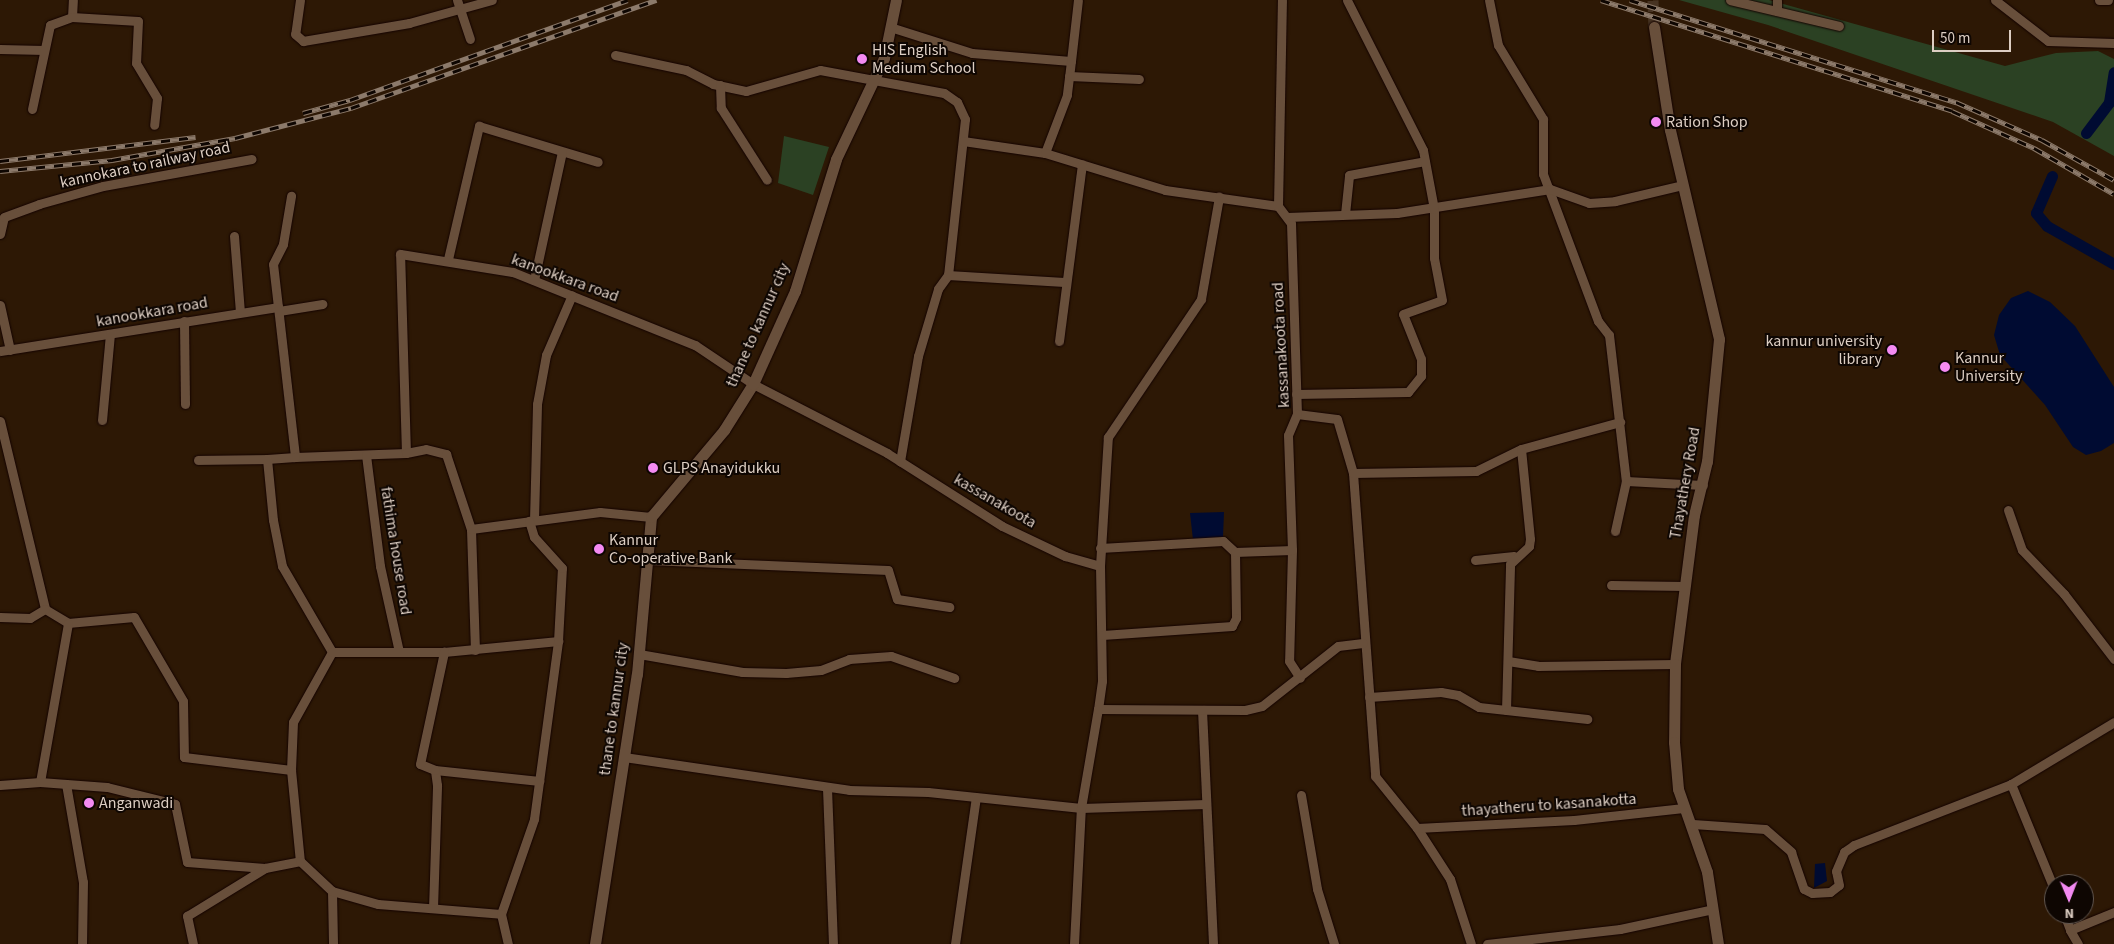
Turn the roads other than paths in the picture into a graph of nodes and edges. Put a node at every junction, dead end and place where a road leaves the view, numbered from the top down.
1 (73, 0) edge
2 (300, 0) edge
3 (457, 0) edge
4 (492, 0) edge
5 (896, 0) edge
6 (1078, 0) edge
7 (1282, 0) edge
8 (1347, 0) edge
9 (1489, 0) edge
10 (1730, 0) edge
11 (1777, 0) edge
12 (1995, 0) edge
13 (2099, 0) edge
14 (2108, 0) edge
15 (458, 10) junction
16 (1777, 11) junction
17 (72, 17) junction
18 (1839, 26) dead end
19 (890, 27) junction
20 (1654, 27) tunnel mouth
21 (470, 39) dead end
22 (2114, 43) edge
23 (0, 49) edge
24 (44, 50) junction
25 (615, 55) dead end
26 (1071, 61) junction
27 (1069, 76) junction
28 (1139, 79) dead end
29 (873, 81) junction
30 (720, 85) junction
31 (32, 109) dead end
32 (154, 125) dead end
33 (963, 141) junction
34 (562, 152) junction
35 (1044, 153) junction
36 (252, 159) dead end
37 (1425, 161) junction
38 (598, 162) dead end
39 (1082, 164) junction
40 (767, 180) dead end
41 (1682, 184) junction
42 (1550, 190) junction
43 (291, 196) dead end
44 (1219, 197) junction
45 (1278, 206) junction
46 (1434, 209) junction
47 (1346, 214) junction
48 (1287, 217) junction
49 (0, 234) edge
50 (234, 236) dead end
51 (448, 260) junction
52 (948, 276) junction
53 (534, 280) junction
54 (1064, 282) junction
55 (572, 295) junction
56 (322, 304) dead end
57 (0, 305) edge
58 (278, 309) junction
59 (240, 312) junction
60 (184, 321) junction
61 (110, 334) junction
62 (1059, 341) dead end
63 (5, 351) edge
64 (753, 384) junction
65 (1296, 394) junction
66 (184, 404) dead end
67 (1297, 414) junction
68 (102, 420) dead end
69 (0, 421) edge
70 (1620, 422) junction
71 (1520, 449) junction
72 (406, 453) junction
73 (366, 455) junction
74 (295, 457) junction
75 (267, 459) junction
76 (198, 460) dead end
77 (900, 461) junction
78 (1352, 473) junction
79 (1626, 481) junction
80 (1703, 485) junction
81 (2008, 510) dead end
82 (651, 516) junction
83 (532, 520) junction
84 (471, 529) junction
85 (1615, 531) dead end
86 (1100, 548) junction
87 (1292, 550) junction
88 (1235, 552) junction
89 (1514, 556) junction
90 (648, 560) junction
91 (1475, 560) dead end
92 (1100, 566) junction
93 (1610, 585) dead end
94 (1685, 586) junction
95 (949, 607) dead end
96 (46, 609) junction
97 (0, 617) edge
98 (68, 623) junction
99 (1102, 635) junction
100 (558, 641) junction
101 (1363, 643) junction
102 (475, 650) junction
103 (332, 652) junction
104 (399, 652) junction
105 (444, 652) junction
106 (639, 654) junction
107 (2114, 659) edge
108 (1508, 661) junction
109 (1675, 664) junction
110 (954, 678) dead end
111 (1300, 678) junction
112 (1369, 697) junction
113 (1098, 709) junction
114 (1202, 710) junction
115 (1506, 710) junction
116 (1587, 719) dead end
117 (2114, 722) edge
118 (624, 757) junction
119 (291, 770) junction
120 (435, 770) junction
121 (539, 781) junction
122 (40, 782) junction
123 (66, 784) junction
124 (2011, 784) junction
125 (0, 785) edge
126 (827, 788) junction
127 (1301, 795) dead end
128 (976, 797) junction
129 (1206, 804) junction
130 (1081, 808) junction
131 (1683, 808) junction
132 (1693, 824) junction
133 (1417, 828) junction
134 (300, 861) junction
135 (265, 868) junction
136 (2048, 874) edge
137 (332, 890) junction
138 (433, 908) junction
139 (1713, 909) junction
140 (2114, 912) edge
141 (501, 914) junction
142 (2068, 924) edge
143 (2070, 930) junction
144 (82, 944) edge
145 (193, 944) edge
146 (333, 944) edge
147 (508, 944) edge
148 (595, 944) edge
149 (833, 944) edge
150 (956, 944) edge
151 (1074, 944) edge
152 (1213, 944) edge
153 (1334, 944) edge
154 (1471, 944) edge
155 (1487, 944) edge
156 (1718, 944) edge
157 (2078, 944) edge

1 - 17 street
2 - 15 street
3 - 15 street
4 - 15 street
5 - 19 street, thane to kannur city
6 - 26 street
7 - 45 street
8 - 37 street
9 - 42 street
10 - 16 street
11 - 16 street
12 - 22 street
13 - 14 street
15 - 21 street
16 - 18 street
17 - 24 street
17 - 32 street
19 - 26 street
19 - 29 street, thane to kannur city
20 - 41 street, Thayathery Road
23 - 24 street
24 - 31 street
25 - 30 street
26 - 27 street
27 - 28 street
27 - 35 street
29 - 30 street
29 - 33 street
29 - 64 street, thane to kannur city
30 - 40 street
33 - 35 street
33 - 52 street
34 - 38 street
34 - 51 street
34 - 53 street
35 - 39 street
36 - 49 street, kannokara to railway road
37 - 46 street
37 - 47 street
39 - 44 street
39 - 54 street
41 - 42 street
41 - 80 street, Thayathery Road
42 - 46 street
42 - 70 street
43 - 58 street
44 - 45 street
44 - 86 street
45 - 48 street, kassanakoota road
46 - 47 street
46 - 65 street
47 - 48 street
48 - 65 street, kassanakoota road
50 - 59 street
51 - 53 street, kanookkara road
51 - 72 street, kanookkara road
52 - 54 street
52 - 77 street
53 - 55 street, kanookkara road
54 - 62 street
55 - 64 street, kanookkara road
55 - 83 street
56 - 58 street, kanookkara road
57 - 63 street
58 - 59 street, kanookkara road
58 - 74 street
59 - 60 street, kanookkara road
60 - 61 street, kanookkara road
60 - 66 street
61 - 63 street, kanookkara road
61 - 68 street
64 - 77 street, kassanakoota
64 - 82 street, thane to kannur city
65 - 67 street, kassanakoota road
67 - 78 street, kassanakoota road
67 - 87 street
69 - 96 street
70 - 71 street
70 - 79 street
71 - 78 street
71 - 89 street
72 - 73 street
72 - 84 street
73 - 74 street
73 - 104 street, fathima house road
74 - 75 street
75 - 76 street
75 - 103 street
77 - 92 street, kassanakoota
78 - 101 street, kassanakoota road
79 - 80 street
79 - 85 street
80 - 94 street, Thayathery Road
81 - 107 street
82 - 83 street
82 - 90 street, thane to kannur city
83 - 84 street
83 - 100 street
84 - 102 street
86 - 88 street
86 - 92 street
87 - 88 street
87 - 111 street
88 - 99 street
89 - 91 street
89 - 108 street
90 - 95 street
90 - 106 street, thane to kannur city
92 - 99 street
93 - 94 street
94 - 109 street, Thayathery Road
96 - 97 street
96 - 98 street
98 - 119 street
98 - 122 street
99 - 113 street
100 - 102 street
100 - 121 street
101 - 111 street
101 - 112 street, kassanakoota road
102 - 105 street
103 - 104 street
103 - 119 street
104 - 105 street
105 - 120 street
106 - 110 street
106 - 118 street, thane to kannur city
108 - 109 street
108 - 115 street
109 - 131 street, Thayathery Road
111 - 114 street
112 - 115 street
112 - 133 street, kassanakoota road
113 - 114 street
113 - 130 street
114 - 129 street
115 - 116 street
117 - 124 street
118 - 126 street
118 - 148 street, thane to kannur city
119 - 134 street
120 - 121 street
120 - 138 street
121 - 141 street
122 - 123 street
122 - 125 street
123 - 135 street
123 - 144 street
124 - 132 street
124 - 136 street
126 - 128 street
126 - 149 street
127 - 153 street
128 - 130 street
128 - 150 street
129 - 130 street
129 - 152 street
130 - 151 street
131 - 132 street, Thayathery Road
131 - 133 street, thayatheru to kasanakotta
132 - 139 street, Thayathery Road
133 - 154 street, kassanakoota road
134 - 135 street
134 - 137 street
135 - 145 street
137 - 138 street
137 - 146 street
138 - 141 street
139 - 155 street
139 - 156 street, Thayathery Road
140 - 143 street
141 - 147 street
142 - 143 street
143 - 157 street

